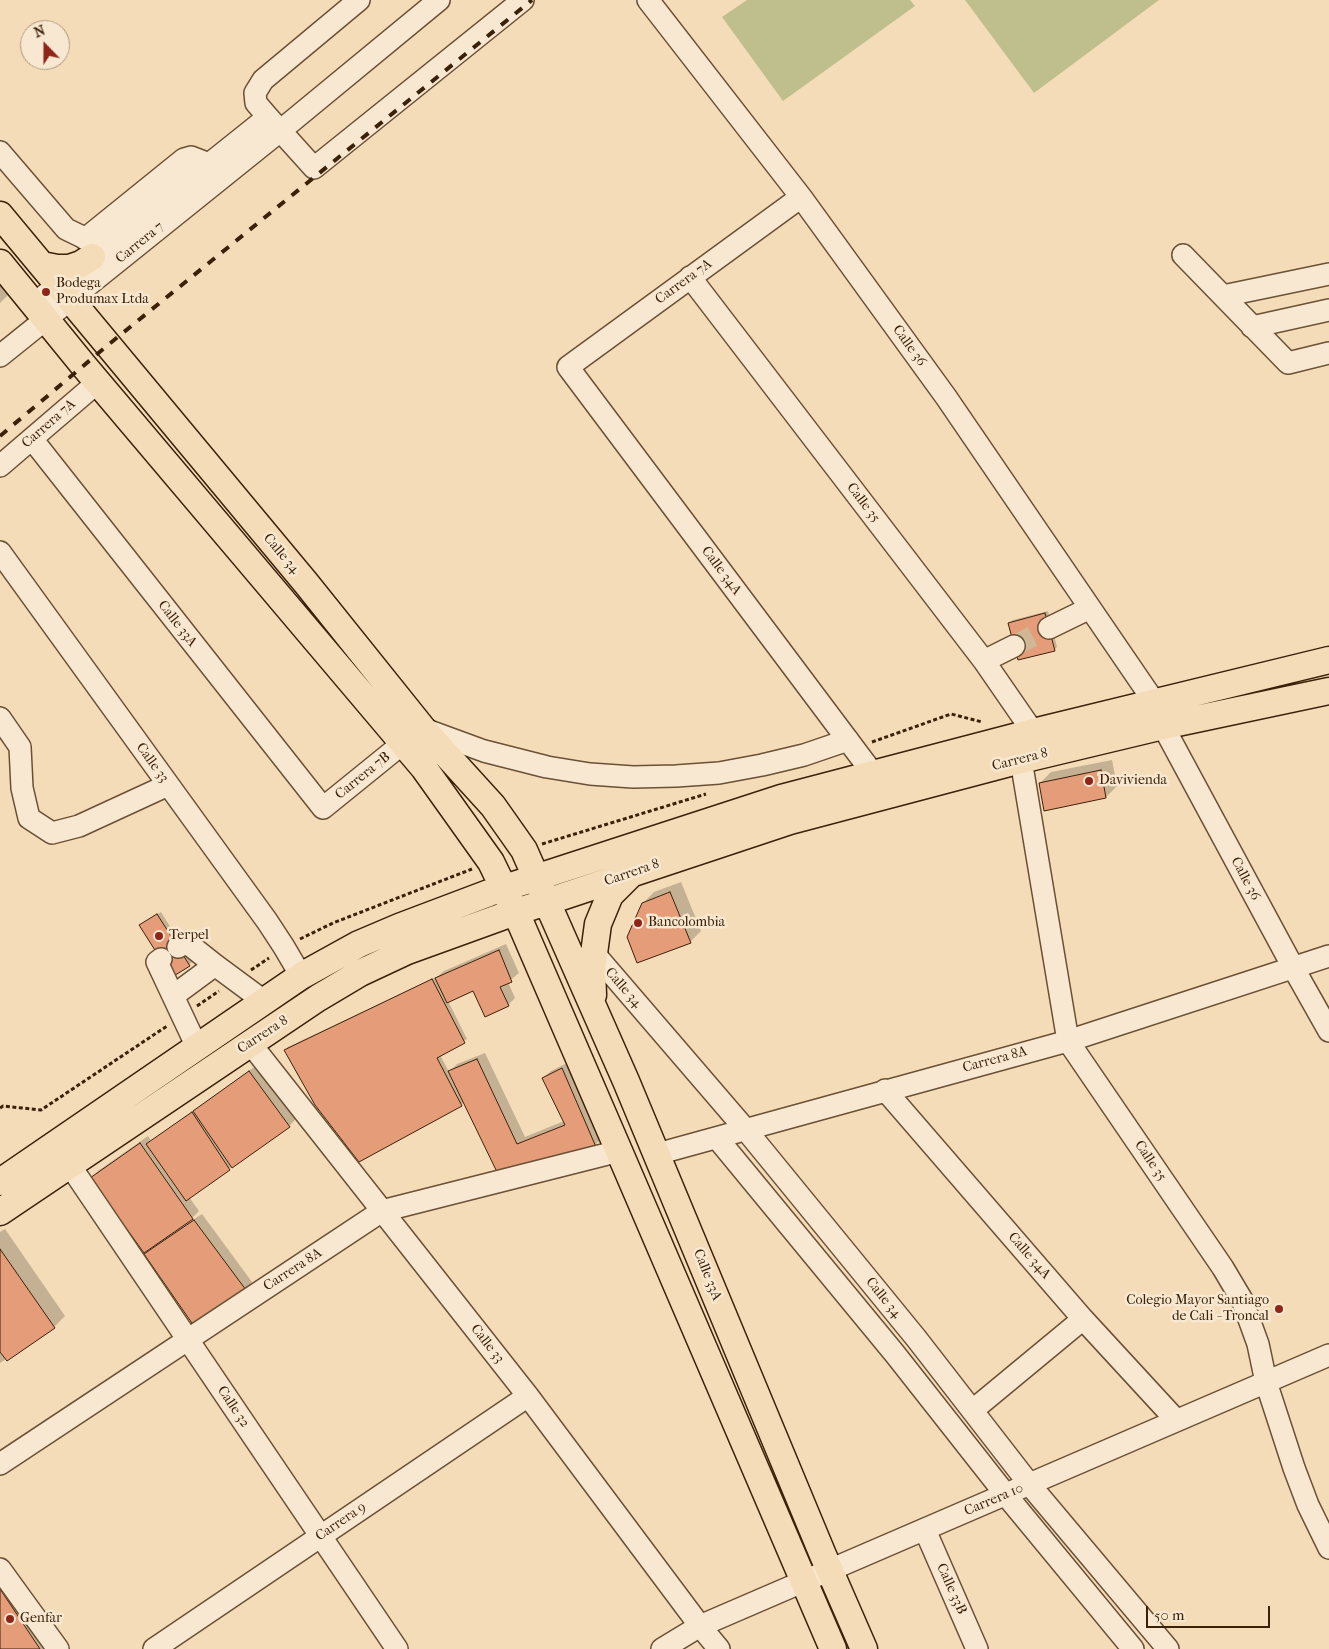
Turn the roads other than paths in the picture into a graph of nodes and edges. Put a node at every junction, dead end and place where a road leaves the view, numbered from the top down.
1 (359, 0) edge
2 (439, 0) edge
3 (522, 0) edge
4 (648, 0) edge
5 (274, 124) junction
6 (0, 152) edge
7 (801, 197) junction
8 (0, 215) edge
9 (94, 248) junction
10 (1182, 255) dead end
11 (0, 264) edge
12 (42, 265) junction
13 (1329, 274) edge
14 (690, 278) junction
15 (64, 292) junction
16 (1223, 296) junction
17 (1329, 310) edge
18 (40, 312) junction
19 (1252, 327) junction
20 (1329, 353) edge
21 (0, 356) edge
22 (568, 367) joint
23 (98, 382) junction
24 (32, 439) junction
25 (0, 466) edge
26 (0, 552) edge
27 (306, 583) junction
28 (283, 602) junction
29 (1090, 608) junction
30 (1049, 628) tunnel mouth
31 (1014, 646) tunnel mouth
32 (1329, 660) edge
33 (984, 661) junction
34 (1329, 691) edge
35 (1159, 715) junction
36 (0, 718) edge
37 (423, 729) junction
38 (1033, 732) junction
39 (848, 740) junction
40 (402, 744) junction
41 (1021, 760) junction
42 (874, 775) junction
43 (168, 785) junction
44 (323, 808) joint
45 (632, 873) junction
46 (536, 878) junction
47 (504, 888) junction
48 (533, 907) junction
49 (593, 952) junction
50 (1329, 956) edge
51 (215, 964) junction
52 (1294, 969) junction
53 (301, 976) junction
54 (173, 996) junction
55 (265, 1002) junction
56 (594, 1009) junction
57 (1329, 1031) edge
58 (1068, 1041) junction
59 (250, 1044) junction
60 (198, 1047) junction
61 (626, 1081) junction
62 (885, 1090) junction
63 (746, 1130) junction
64 (717, 1138) junction
65 (619, 1152) junction
66 (657, 1154) junction
67 (70, 1164) junction
68 (0, 1182) edge
69 (382, 1211) junction
70 (0, 1212) edge
71 (1083, 1319) junction
72 (916, 1338) junction
73 (187, 1340) junction
74 (895, 1354) junction
75 (1329, 1355) edge
76 (1266, 1382) junction
77 (528, 1396) junction
78 (973, 1410) junction
79 (1176, 1420) junction
80 (0, 1464) edge
81 (1030, 1485) junction
82 (1006, 1495) junction
83 (925, 1530) junction
84 (320, 1536) junction
85 (1329, 1548) edge
86 (0, 1568) edge
87 (830, 1571) junction
88 (804, 1582) junction
89 (700, 1626) junction
90 (58, 1649) edge
91 (154, 1649) edge
92 (397, 1649) edge
93 (662, 1649) edge
94 (720, 1649) edge
95 (833, 1649) edge
96 (864, 1649) edge
97 (978, 1649) edge
98 (1134, 1649) edge
99 (1168, 1649) edge

1 - 5 street
2 - 5 street, Carrera 7
3 - 5 street
4 - 7 street, Calle 36
5 - 9 street, Carrera 7
5 - 15 street, Carrera 7
6 - 9 street
7 - 14 street, Carrera 7A
7 - 29 street, Calle 36
8 - 12 main road, Calle 34
9 - 12 main road
9 - 15 street, Carrera 7
10 - 16 street
11 - 18 main road
12 - 15 main road, Calle 34
13 - 16 street
14 - 22 street, Carrera 7A
14 - 33 street, Calle 35
15 - 18 street, Carrera 7
15 - 27 main road, Calle 34
16 - 19 street
17 - 19 street
18 - 21 street, Carrera 7
18 - 23 main road
19 - 20 street
22 - 39 street, Calle 34A
23 - 24 street, Carrera 7A
23 - 28 main road
24 - 25 street, Carrera 7A
24 - 44 street, Calle 33A
26 - 43 street, Calle 33
27 - 28 main road
27 - 37 main road, Calle 34
28 - 40 main road
29 - 30 street
29 - 35 street, Calle 36
31 - 33 street
32 - 35 main road, Carrera 8
33 - 38 street, Calle 35
34 - 35 main road, Carrera 8
35 - 38 main road, Carrera 8
35 - 41 main road, Carrera 8
35 - 52 street, Calle 36
36 - 43 street
37 - 39 street
37 - 46 main road, Calle 34
38 - 42 main road, Carrera 8
39 - 42 street, Calle 34A
40 - 44 street, Carrera 7B
40 - 47 main road
41 - 45 main road, Carrera 8
41 - 58 street, Calle 35
42 - 46 main road, Carrera 8
43 - 53 street, Calle 33
45 - 48 main road, Carrera 8
45 - 49 main road
46 - 47 main road, Carrera 8
46 - 48 main road, Calle 34
47 - 48 main road
47 - 53 main road, Carrera 8
48 - 56 main road, Calle 33A
48 - 59 main road, Carrera 8
48 - 61 main road
48 - 65 main road
49 - 56 main road
49 - 63 street, Calle 34
50 - 52 street, Carrera 8A
51 - 54 street
51 - 54 street
51 - 55 street
52 - 57 street, Calle 36
52 - 58 street, Carrera 8A
53 - 55 main road, Carrera 8
54 - 60 street
55 - 60 main road, Carrera 8
56 - 61 main road, Calle 33A
58 - 62 street, Carrera 8A
58 - 76 street, Calle 35
59 - 67 main road, Carrera 8
59 - 69 street, Calle 33
60 - 68 main road, Carrera 8
61 - 66 main road, Calle 33A
62 - 63 street, Carrera 8A
62 - 71 street, Calle 34A
63 - 64 street, Carrera 8A
63 - 72 street, Calle 34
64 - 66 street, Carrera 8A
64 - 74 street, Calle 34
65 - 69 street, Carrera 8A
65 - 88 main road
66 - 87 main road, Calle 33A
67 - 70 main road, Carrera 8
67 - 73 street, Calle 32
69 - 73 street, Carrera 8A
69 - 77 street, Calle 33
71 - 78 street
71 - 79 street, Calle 34A
72 - 74 street
72 - 78 street, Calle 34
73 - 80 street, Carrera 8A
73 - 84 street, Calle 32
74 - 82 street, Calle 34
75 - 76 street, Carrera 10
76 - 79 street, Carrera 10
76 - 85 street, Calle 35
77 - 84 street, Carrera 9
77 - 89 street, Calle 33
78 - 81 street, Calle 34
79 - 81 street, Carrera 10
81 - 82 street, Carrera 10
81 - 99 street, Calle 34
82 - 83 street, Carrera 10
82 - 98 street, Calle 34
83 - 87 street, Carrera 10
83 - 97 street, Calle 33B
84 - 91 street, Carrera 9
84 - 92 street, Calle 32
86 - 90 street
87 - 88 street, Carrera 10
87 - 96 main road, Calle 33A
88 - 89 street, Carrera 10
88 - 95 main road
89 - 93 street, Carrera 10
89 - 94 street, Calle 33

